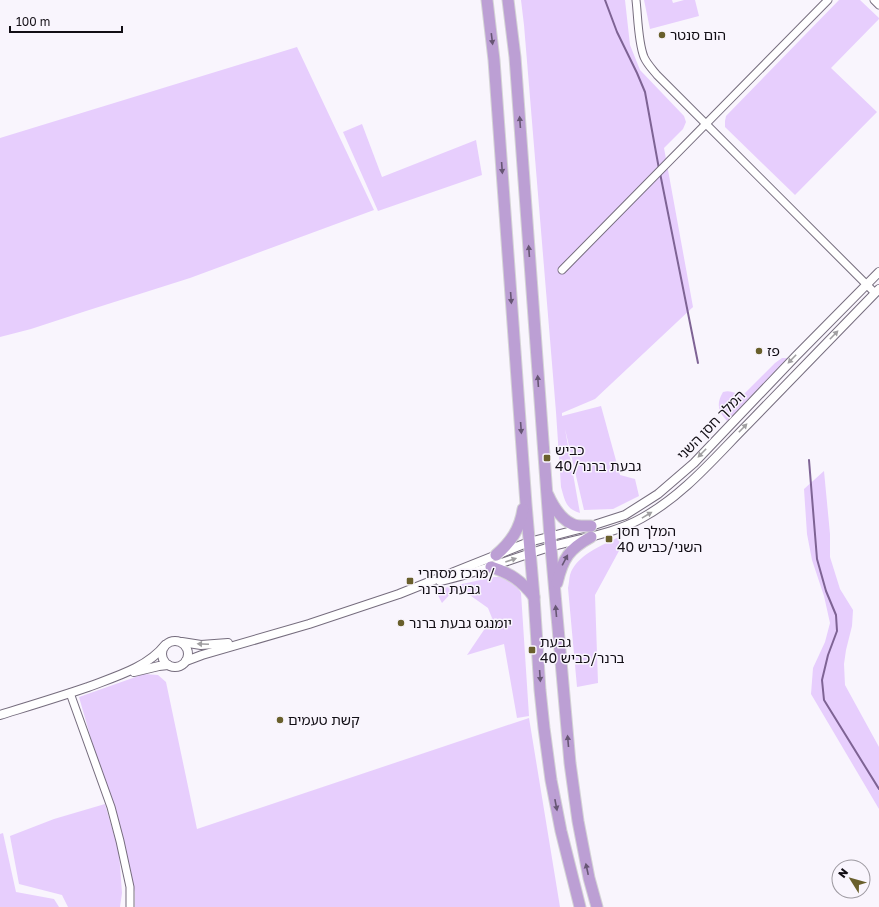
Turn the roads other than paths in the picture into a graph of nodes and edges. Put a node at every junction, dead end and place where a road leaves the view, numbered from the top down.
1 (487, 0) edge
2 (508, 0) edge
3 (636, 0) edge
4 (828, 0) edge
5 (874, 0) edge
6 (879, 5) edge
7 (706, 124) junction
8 (562, 270) dead end
9 (879, 272) edge
10 (867, 284) junction
11 (877, 291) edge
12 (546, 490) junction
13 (525, 493) junction
14 (591, 531) junction
15 (550, 542) junction
16 (530, 547) junction
17 (496, 555) junction
18 (491, 567) junction
19 (420, 586) junction
20 (555, 595) junction
21 (534, 597) junction
22 (254, 639) junction
23 (180, 641) junction
24 (165, 645) junction
25 (186, 661) junction
26 (168, 665) junction
27 (108, 680) junction
28 (70, 693) junction
29 (0, 715) edge
30 (130, 907) edge
31 (580, 907) edge
32 (597, 907) edge

1 -> 13 highway
12 -> 2 highway
3 - 7 street
4 - 7 street
5 - 6 street
7 - 8 street
7 - 10 street
9 - 10 street, המלך חסן השני
10 - 11 street
10 -> 14 street, המלך חסן השני
14 -> 11 street, המלך חסן השני
12 - 14 highway
12 - 15 highway
13 - 16 highway
13 - 17 highway
14 - 15 street, המלך חסן השני
20 -> 14 highway
15 - 16 street, המלך חסן השני
15 - 20 highway
16 - 17 street
18 -> 16 street
16 - 21 highway
17 - 19 street
18 - 19 street
18 - 21 highway
19 - 22 street
32 -> 20 highway
21 -> 31 highway
22 -> 23 street
22 - 25 street
23 - 24 street
23 - 25 street
24 - 26 street
24 - 27 street
25 - 26 street
26 - 27 street
27 - 28 street
28 - 29 street
28 - 30 street

